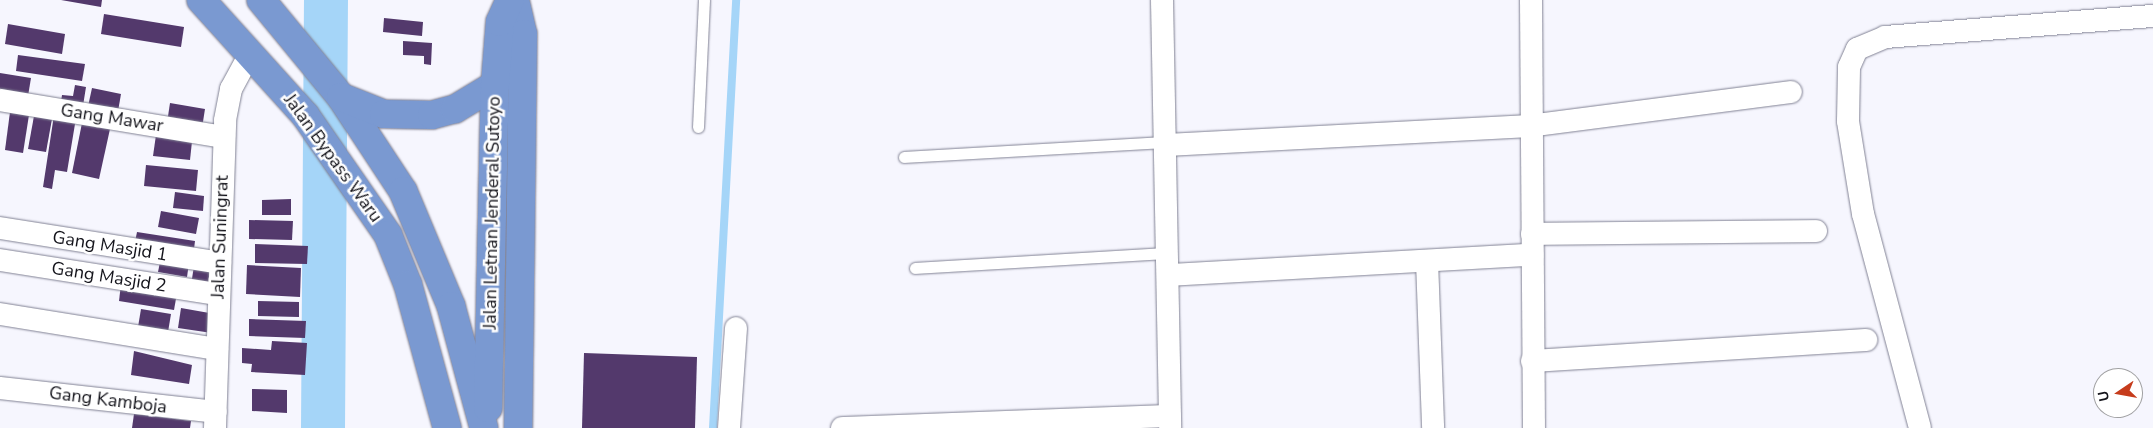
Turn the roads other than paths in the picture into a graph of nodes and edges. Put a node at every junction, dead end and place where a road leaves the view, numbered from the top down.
1 (201, 0) edge
2 (261, 0) edge
3 (510, 0) edge
4 (515, 0) edge
5 (704, 0) edge
6 (1162, 0) edge
7 (1532, 0) edge
8 (2106, 10) edge
9 (2153, 16) edge
10 (251, 52) junction
11 (495, 85) junction
12 (337, 92) junction
13 (1791, 92) dead end
14 (0, 100) edge
15 (1529, 126) junction
16 (698, 127) dead end
17 (224, 137) junction
18 (1168, 143) junction
19 (904, 157) dead end
20 (0, 228) edge
21 (1816, 231) dead end
22 (1532, 245) junction
23 (1169, 253) junction
24 (0, 260) edge
25 (1427, 261) junction
26 (220, 263) junction
27 (915, 268) dead end
28 (1169, 275) junction
29 (217, 294) junction
30 (451, 306) junction
31 (0, 314) edge
32 (416, 321) junction
33 (736, 328) dead end
34 (1866, 340) dead end
35 (217, 349) junction
36 (1532, 361) junction
37 (0, 388) edge
38 (216, 420) edge
39 (1170, 422) edge
40 (447, 428) edge
41 (484, 428) edge
42 (488, 428) edge
43 (518, 428) edge
44 (729, 428) edge
45 (842, 428) edge
46 (1432, 428) edge
47 (1534, 428) edge
48 (1920, 428) edge

1 - 10 highway, Jalan Bypass Waru
2 - 12 highway, Jalan Bypass Waru
3 - 11 highway, Jalan Letnan Jenderal Sutoyo
4 - 43 highway, Jalan Letnan Jenderal Sutoyo
5 - 16 lane
6 - 18 street
7 - 15 street
8 - 9 street
8 - 48 street
10 - 17 street, Jalan Suningrat
10 - 32 highway, Jalan Bypass Waru
11 - 12 highway
11 - 42 highway, Jalan Letnan Jenderal Sutoyo
12 - 30 highway, Jalan Bypass Waru
13 - 15 street
14 - 17 street, Gang Mawar
15 - 18 street
15 - 22 street
17 - 26 street, Jalan Suningrat
18 - 19 lane
18 - 23 street
20 - 26 street, Gang Masjid 1
21 - 22 street
22 - 25 street
22 - 36 street
23 - 27 lane
23 - 28 street
24 - 29 street, Gang Masjid 2
25 - 28 street
25 - 46 street
26 - 29 street, Jalan Suningrat
28 - 39 street
29 - 35 street, Jalan Suningrat
30 - 32 highway
30 - 41 highway, Jalan Bypass Waru
31 - 35 street
32 - 40 highway, Jalan Bypass Waru
33 - 44 street
34 - 36 street
35 - 38 street, Jalan Suningrat
36 - 47 street
37 - 38 street, Gang Kamboja
39 - 45 street

